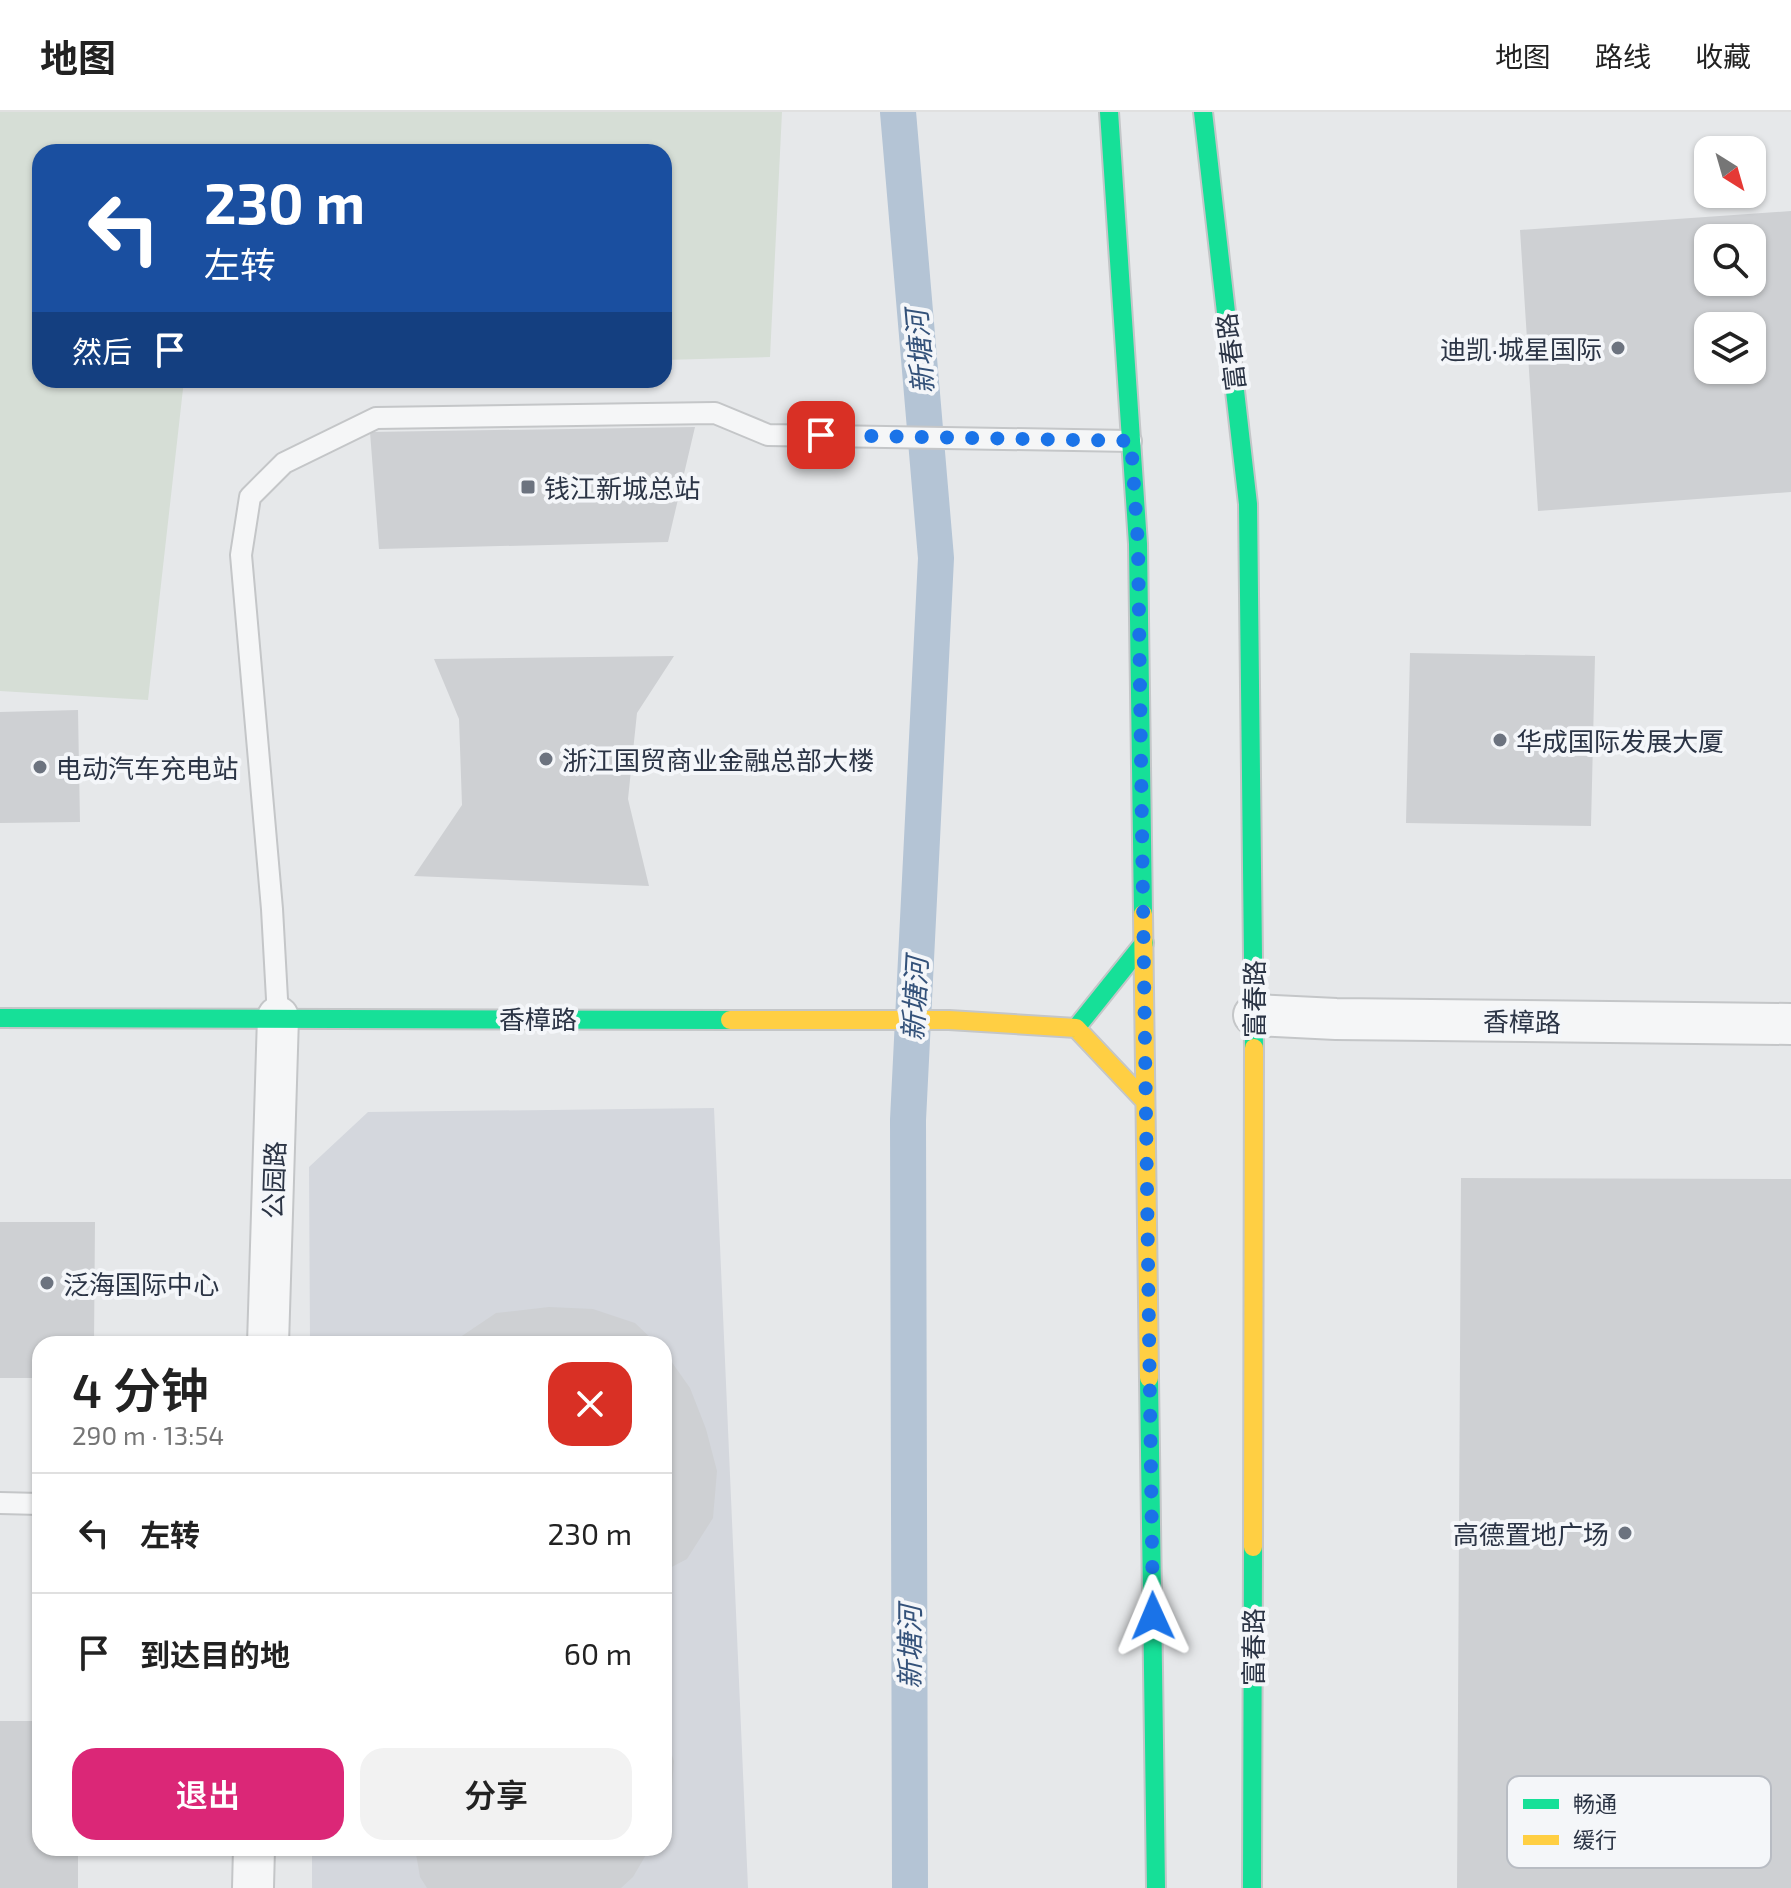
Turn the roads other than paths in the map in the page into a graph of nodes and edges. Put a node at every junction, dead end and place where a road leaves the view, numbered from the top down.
1 (1109, 112) edge
2 (1203, 112) edge
3 (1131, 441) junction
4 (1144, 943) junction
5 (1254, 1015) junction
6 (278, 1017) junction
7 (0, 1018) edge
8 (1791, 1024) edge
9 (1076, 1028) junction
10 (1145, 1101) junction
11 (268, 1336) edge
12 (0, 1503) edge
13 (32, 1504) edge
14 (254, 1856) edge
15 (253, 1888) edge
16 (1156, 1888) edge
17 (1252, 1888) edge

1 - 3 main road
2 - 5 main road, 富春路
3 - 4 main road
3 - 6 lane
4 - 9 main road
4 - 10 main road
5 - 8 street, 香樟路
5 - 17 main road, 富春路
6 - 7 main road, 香樟路
6 - 9 main road, 香樟路
6 - 11 street, 公园路
9 - 10 main road
10 - 16 main road
12 - 13 lane
14 - 15 street

